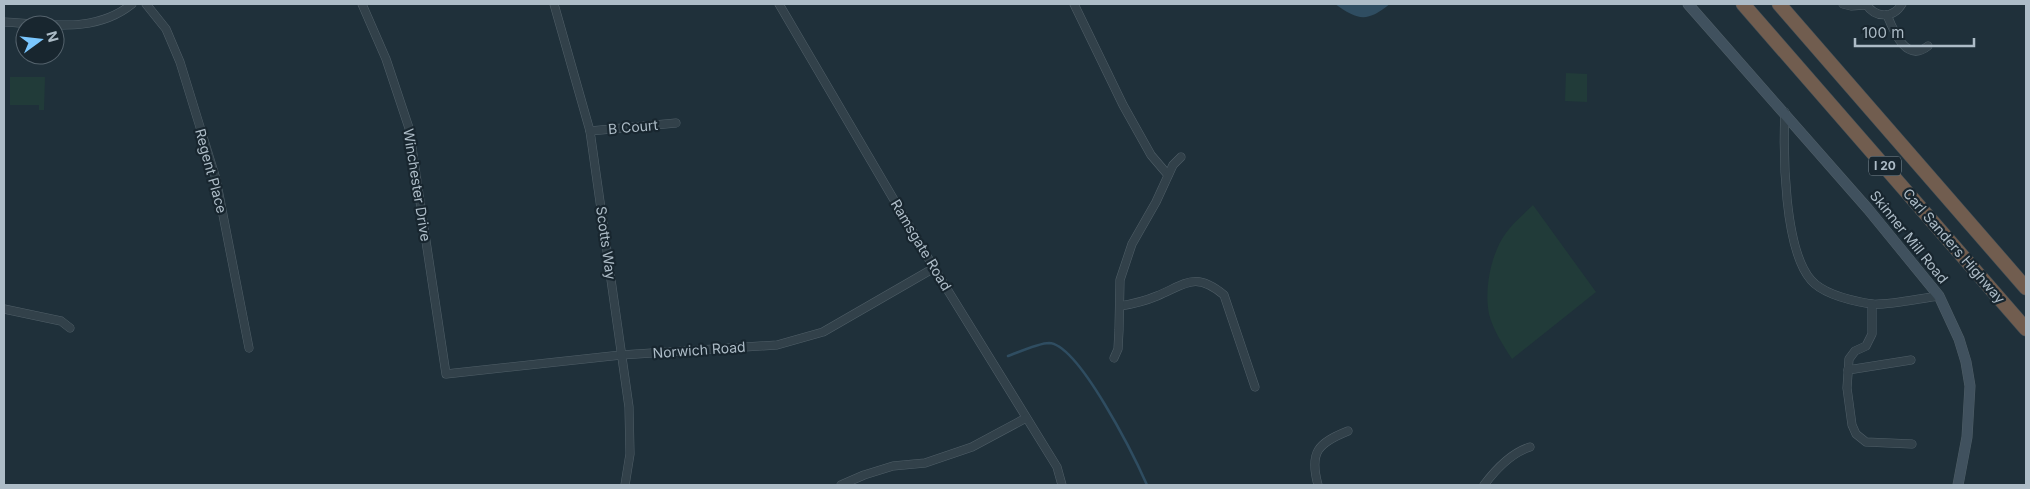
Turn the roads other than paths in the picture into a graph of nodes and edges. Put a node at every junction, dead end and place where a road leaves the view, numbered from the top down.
1 (132, 4) edge
2 (146, 4) edge
3 (362, 4) edge
4 (554, 4) edge
5 (779, 4) edge
6 (1074, 4) edge
7 (1688, 4) edge
8 (1744, 4) edge
9 (1779, 4) edge
10 (1843, 4) edge
11 (1866, 4) edge
12 (1902, 4) edge
13 (1887, 15) junction
14 (4, 22) edge
15 (1928, 46) dead end
16 (1785, 112) junction
17 (676, 123) dead end
18 (590, 131) junction
19 (1181, 157) dead end
20 (1168, 175) junction
21 (934, 268) junction
22 (2026, 288) edge
23 (1939, 296) junction
24 (1872, 304) junction
25 (1120, 306) junction
26 (4, 309) edge
27 (70, 328) dead end
28 (2026, 329) edge
29 (249, 348) dead end
30 (622, 355) junction
31 (1114, 358) dead end
32 (1911, 360) dead end
33 (1848, 370) junction
34 (446, 374) joint
35 (1254, 387) dead end
36 (1026, 418) junction
37 (1348, 431) dead end
38 (1912, 444) dead end
39 (1530, 446) dead end
40 (624, 485) edge
41 (841, 485) edge
42 (1062, 485) edge
43 (1318, 485) edge
44 (1484, 485) edge
45 (1958, 485) edge

1 - 14 street
2 - 29 street, Regent Place
3 - 34 street, Winchester Drive
4 - 18 street, Scotts Way
5 - 21 street, Ramsgate Road
6 - 20 street
7 - 16 street, Skinner Mill Road
8 - 28 highway, Carl Sanders Highway / I 20
9 - 22 highway, Carl Sanders Highway / I 20
10 - 11 street
11 - 13 street
12 - 13 street
13 - 15 street
16 - 23 street, Skinner Mill Road
16 - 24 street
17 - 18 street, B Court
18 - 30 street, Scotts Way
19 - 20 street
20 - 25 street
21 - 30 street, Norwich Road
21 - 36 street, Ramsgate Road
23 - 24 street
23 - 45 street, Skinner Mill Road
24 - 33 street
25 - 31 street
25 - 35 street
26 - 27 street
30 - 34 street, Norwich Road
30 - 40 street, Scotts Way
32 - 33 street
33 - 38 street
36 - 41 street
36 - 42 street, Ramsgate Road
37 - 43 street
39 - 44 street

